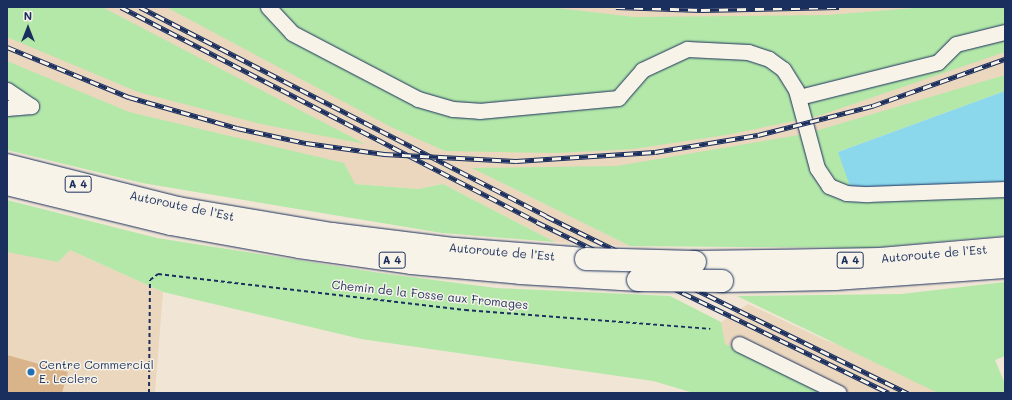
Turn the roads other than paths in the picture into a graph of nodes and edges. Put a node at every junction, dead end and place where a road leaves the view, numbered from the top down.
1 (268, 7) edge
2 (1005, 32) edge
3 (7, 90) edge
4 (799, 97) junction
5 (7, 108) edge
6 (7, 166) edge
7 (7, 184) edge
8 (1005, 189) edge
9 (1005, 248) edge
10 (1005, 267) edge
11 (739, 344) dead end
12 (838, 393) edge

1 - 4 lane
2 - 4 lane
3 - 5 lane
4 - 8 lane
6 - 9 highway, Autoroute de l’Est / A 4, bridge
7 - 10 highway, Autoroute de l’Est / A 4, bridge
11 - 12 lane

